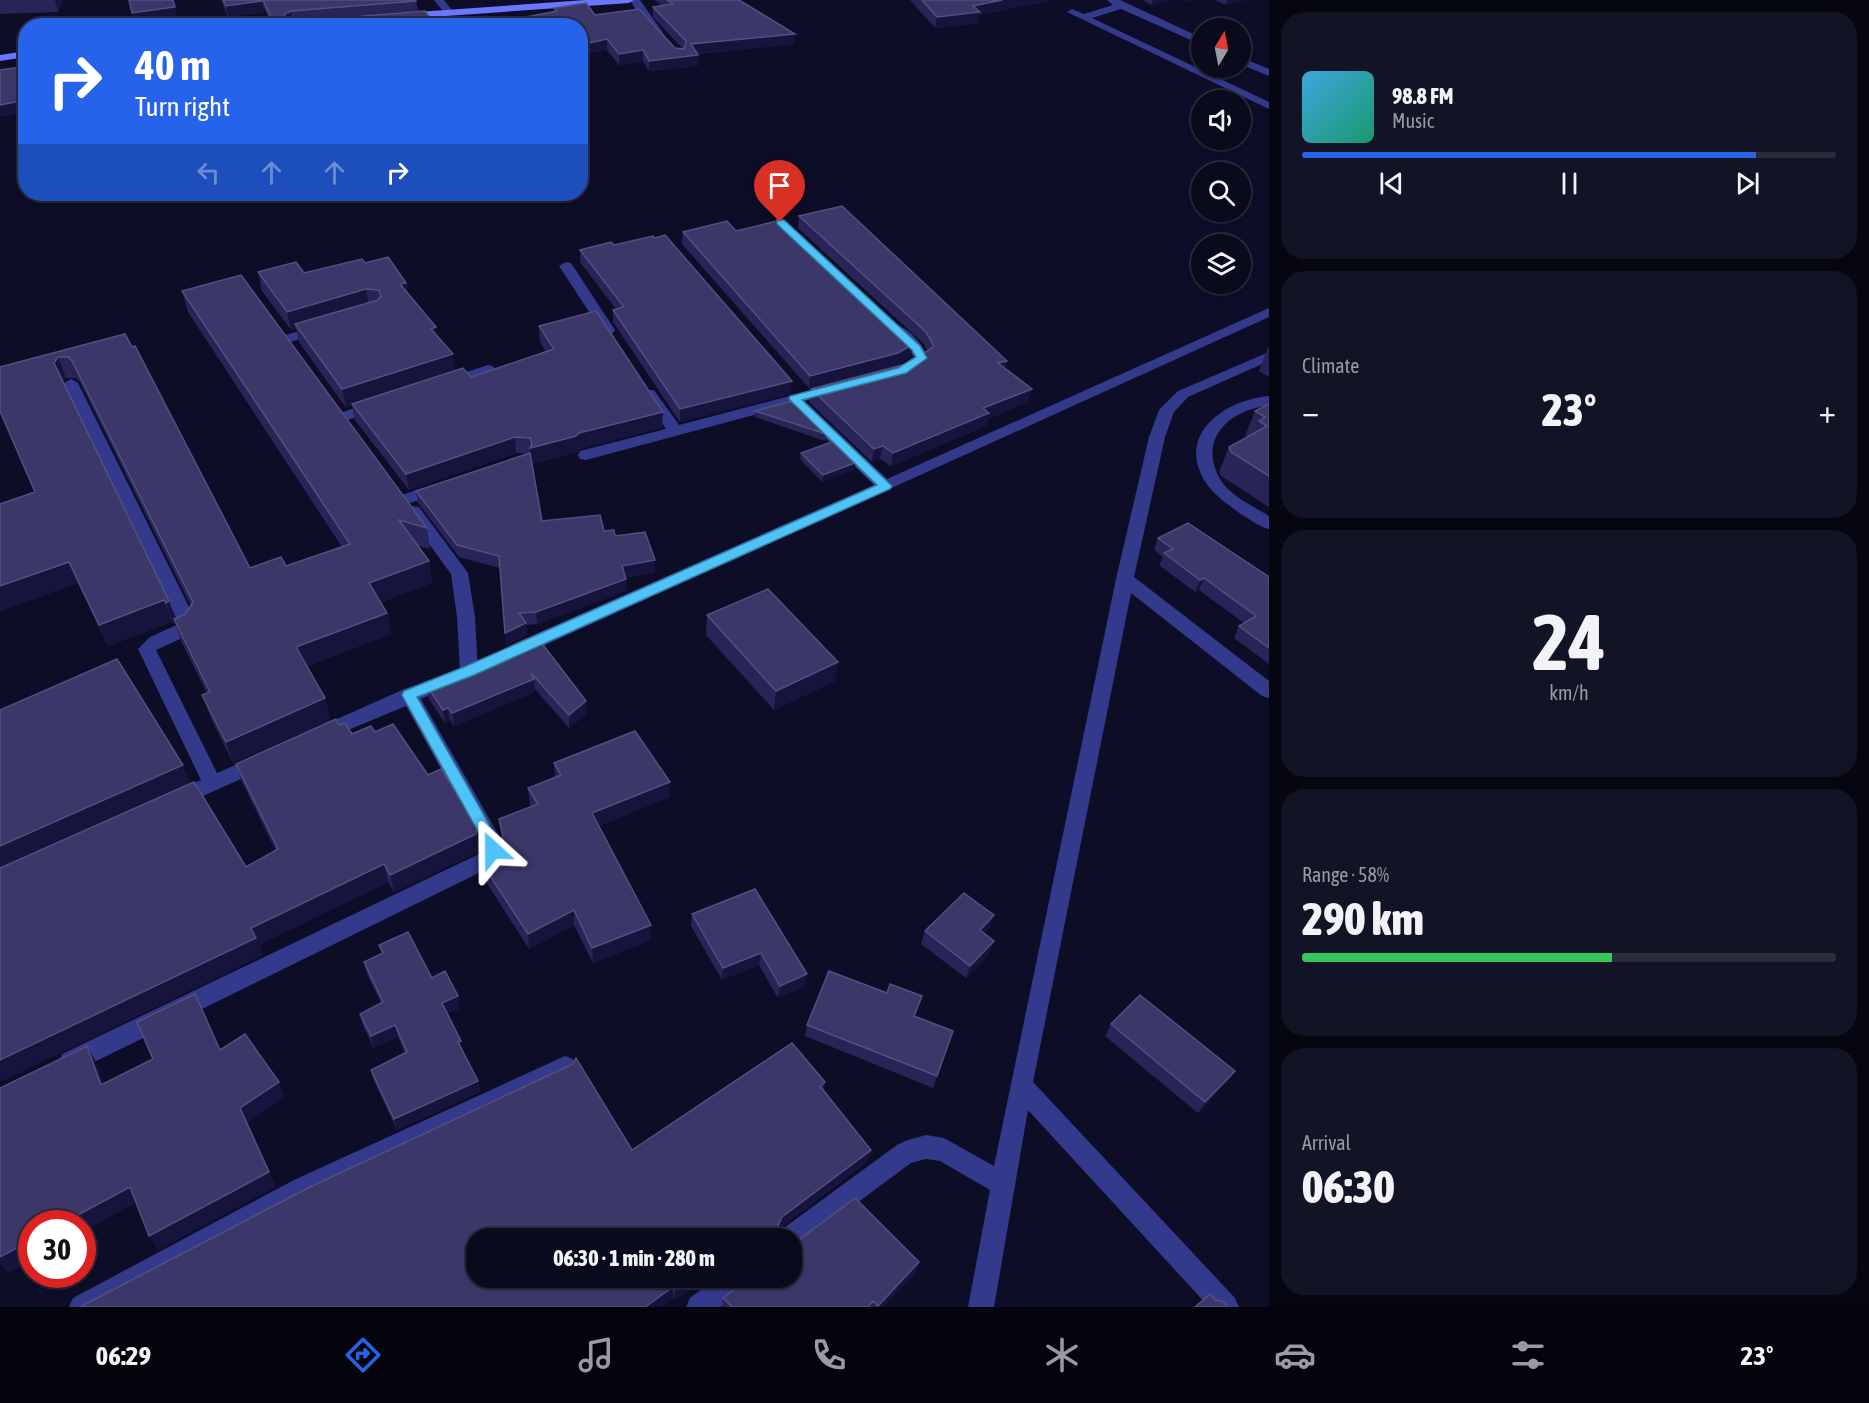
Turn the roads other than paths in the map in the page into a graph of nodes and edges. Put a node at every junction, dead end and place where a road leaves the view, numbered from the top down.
1 (439, 0) edge
2 (629, 0) edge
3 (635, 0) edge
4 (1117, 3) edge
5 (1072, 12) dead end
6 (449, 13) junction
7 (393, 17) edge
8 (1084, 17) junction
9 (1191, 37) edge
10 (664, 39) edge
11 (18, 55) edge
12 (0, 58) edge
13 (1251, 65) edge
14 (1269, 73) edge
15 (1269, 106) edge
16 (566, 266) dead end
17 (1269, 312) edge
18 (883, 317) edge
19 (330, 326) edge
20 (286, 339) edge
21 (617, 344) edge
22 (1269, 356) edge
23 (488, 369) edge
24 (891, 373) edge
25 (71, 382) edge
26 (643, 383) edge
27 (848, 385) edge
28 (432, 388) edge
29 (798, 394) junction
30 (1269, 401) edge
31 (387, 402) edge
32 (342, 417) edge
33 (675, 431) junction
34 (586, 455) dead end
35 (458, 482) edge
36 (885, 486) junction
37 (1269, 524) edge
38 (1125, 579) junction
39 (469, 671) junction
40 (1269, 691) edge
41 (409, 695) junction
42 (311, 739) edge
43 (278, 754) edge
44 (213, 784) junction
45 (160, 808) edge
46 (565, 1067) edge
47 (53, 1070) edge
48 (1021, 1085) junction
49 (995, 1179) junction
50 (802, 1230) edge
51 (725, 1288) edge
52 (987, 1302) edge
53 (82, 1307) edge
54 (699, 1307) edge
55 (1226, 1307) edge

1 - 6 lane
2 - 6 street
3 - 10 street
4 - 8 street
4 - 9 street
5 - 8 street
6 - 7 street
8 - 15 street
11 - 12 street
13 - 14 street
16 - 21 street
17 - 36 street
18 - 24 street
19 - 20 street
22 - 38 street
23 - 28 street
25 - 44 street
26 - 33 street
27 - 29 street
29 - 33 street
29 - 36 street
30 - 37 street
31 - 32 street
33 - 34 street
35 - 39 street
36 - 39 street
38 - 40 street
38 - 48 street
39 - 41 street
41 - 42 street
41 - 47 street
43 - 44 street
44 - 45 street
46 - 53 street
48 - 49 street
48 - 55 street
49 - 50 street
49 - 52 street
51 - 54 street

